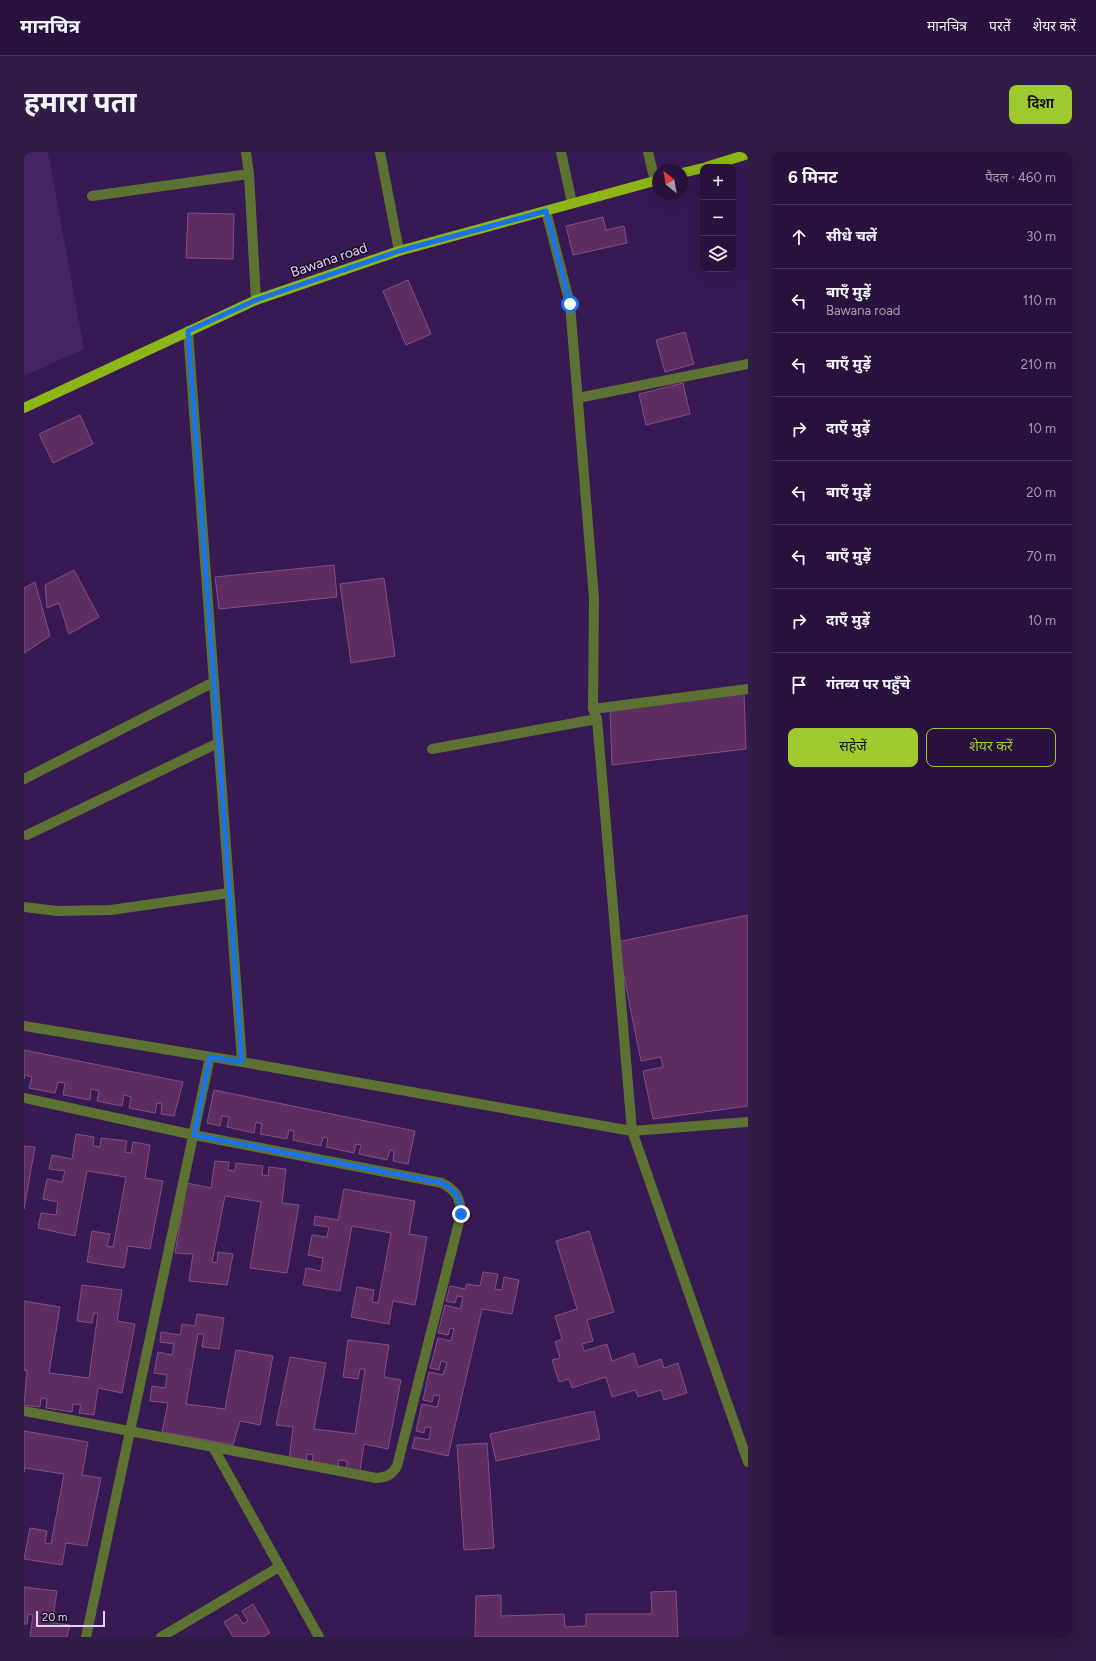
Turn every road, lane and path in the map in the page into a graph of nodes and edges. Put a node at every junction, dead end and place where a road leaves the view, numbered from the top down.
1 (246, 152) edge
2 (380, 152) edge
3 (561, 152) edge
4 (648, 152) edge
5 (748, 154) edge
6 (715, 164) edge
7 (652, 166) edge
8 (700, 168) edge
9 (688, 171) edge
10 (249, 174) junction
11 (652, 181) edge
12 (92, 196) dead end
13 (572, 203) junction
14 (546, 211) junction
15 (399, 251) junction
16 (256, 300) junction
17 (188, 331) junction
18 (748, 364) edge
19 (578, 398) junction
20 (24, 408) edge
21 (214, 682) junction
22 (748, 689) edge
23 (593, 709) junction
24 (597, 720) junction
25 (218, 744) junction
26 (432, 749) dead end
27 (24, 779) edge
28 (27, 834) dead end
29 (229, 893) junction
30 (24, 907) edge
31 (24, 1026) edge
32 (210, 1057) junction
33 (242, 1062) junction
34 (24, 1098) edge
35 (748, 1122) edge
36 (632, 1130) junction
37 (194, 1135) junction
38 (24, 1410) edge
39 (129, 1431) junction
40 (212, 1447) junction
41 (748, 1462) edge
42 (279, 1567) junction
43 (86, 1637) edge
44 (161, 1637) edge
45 (319, 1637) edge

1 - 10 street
2 - 15 street
3 - 13 street
4 - 7 street
5 - 6 main road
8 - 9 main road
10 - 12 street
10 - 16 street
11 - 13 main road, Bawana road
13 - 14 main road, Bawana road
14 - 15 main road, Bawana road
14 - 19 street
15 - 16 main road, Bawana road
16 - 17 main road, Bawana road
17 - 20 main road, Bawana road
17 - 21 street
18 - 19 street
19 - 23 street
21 - 25 street
21 - 27 street
22 - 23 street
23 - 24 street
24 - 26 street
24 - 36 street
25 - 28 street
25 - 29 street
29 - 30 street
29 - 33 street
31 - 32 street
32 - 33 street
32 - 37 street
33 - 36 street
34 - 37 street
35 - 36 street
36 - 41 street
37 - 39 street
37 - 40 street
38 - 39 street
39 - 40 street
39 - 43 street
40 - 42 street
42 - 44 street
42 - 45 street

